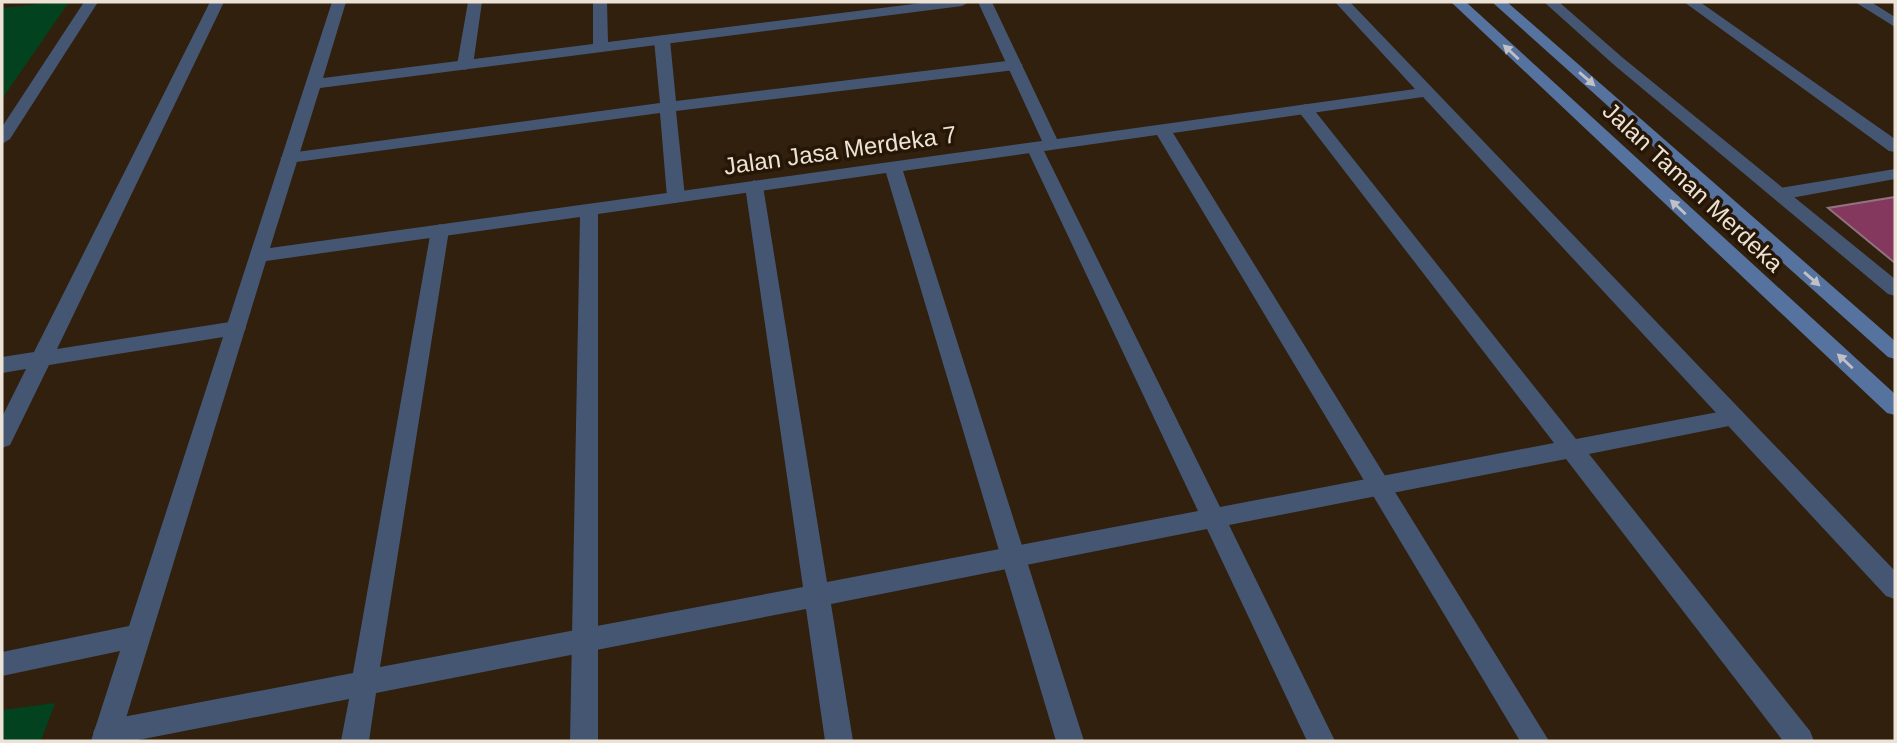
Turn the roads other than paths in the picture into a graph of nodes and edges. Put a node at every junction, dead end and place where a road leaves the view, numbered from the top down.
1 (91, 2) edge
2 (217, 2) edge
3 (339, 2) edge
4 (475, 2) edge
5 (600, 2) edge
6 (962, 2) edge
7 (985, 2) edge
8 (1342, 2) edge
9 (1458, 2) edge
10 (1499, 2) edge
11 (1551, 2) edge
12 (1691, 2) edge
13 (1862, 2) edge
14 (1895, 23) edge
15 (662, 40) junction
16 (601, 48) junction
17 (465, 65) junction
18 (1015, 65) junction
19 (313, 84) junction
20 (1427, 92) junction
21 (667, 107) junction
22 (1305, 109) junction
23 (1162, 129) junction
24 (2, 139) edge
25 (1043, 146) junction
26 (1895, 147) edge
27 (289, 158) junction
28 (893, 167) junction
29 (1895, 174) edge
30 (754, 186) junction
31 (1780, 194) junction
32 (676, 197) junction
33 (589, 210) junction
34 (440, 230) junction
35 (259, 256) junction
36 (1895, 289) edge
37 (236, 328) junction
38 (1895, 352) edge
39 (41, 359) junction
40 (2, 365) edge
41 (1895, 407) edge
42 (1734, 417) junction
43 (2, 439) edge
44 (1572, 449) junction
45 (1380, 486) junction
46 (1214, 519) junction
47 (1013, 557) junction
48 (1895, 588) edge
49 (817, 596) junction
50 (137, 636) junction
51 (585, 640) junction
52 (2, 664) edge
53 (365, 683) junction
54 (106, 737) edge
55 (355, 741) edge
56 (584, 741) edge
57 (839, 741) edge
58 (1070, 741) edge
59 (1321, 741) edge
60 (1535, 741) edge
61 (1800, 741) edge

1 - 24 street
2 - 39 street
3 - 19 street
4 - 17 street
5 - 16 street
6 - 15 street
7 - 18 street
8 - 20 street
41 -> 9 main road, Jalan Taman Merdeka
10 -> 38 main road, Jalan Taman Merdeka
11 - 31 street
12 - 26 street
13 - 14 street
15 - 16 street
15 - 21 street
16 - 17 street
17 - 19 street
18 - 21 street
18 - 25 street
19 - 27 street
20 - 22 street, Jalan Jasa Merdeka 7
20 - 42 street
21 - 27 street
21 - 32 street
22 - 23 street, Jalan Jasa Merdeka 7
22 - 44 street
23 - 25 street, Jalan Jasa Merdeka 7
23 - 45 street
25 - 28 street, Jalan Jasa Merdeka 7
25 - 46 street
27 - 35 street
28 - 30 street, Jalan Jasa Merdeka 7
28 - 47 street
29 - 31 street
30 - 32 street, Jalan Jasa Merdeka 7
30 - 49 street
31 - 36 street
32 - 33 street, Jalan Jasa Merdeka 7
33 - 34 street, Jalan Jasa Merdeka 7
33 - 51 street
34 - 35 street, Jalan Jasa Merdeka 7
34 - 53 street
35 - 37 street
37 - 39 street
37 - 50 street
39 - 40 street
39 - 43 street
42 - 44 street
42 - 48 street
44 - 45 street
44 - 61 street
45 - 46 street
45 - 60 street
46 - 47 street
46 - 59 street
47 - 49 street
47 - 58 street
49 - 51 street
49 - 57 street
50 - 52 street
50 - 54 street
51 - 53 street
51 - 56 street
53 - 54 street
53 - 55 street

